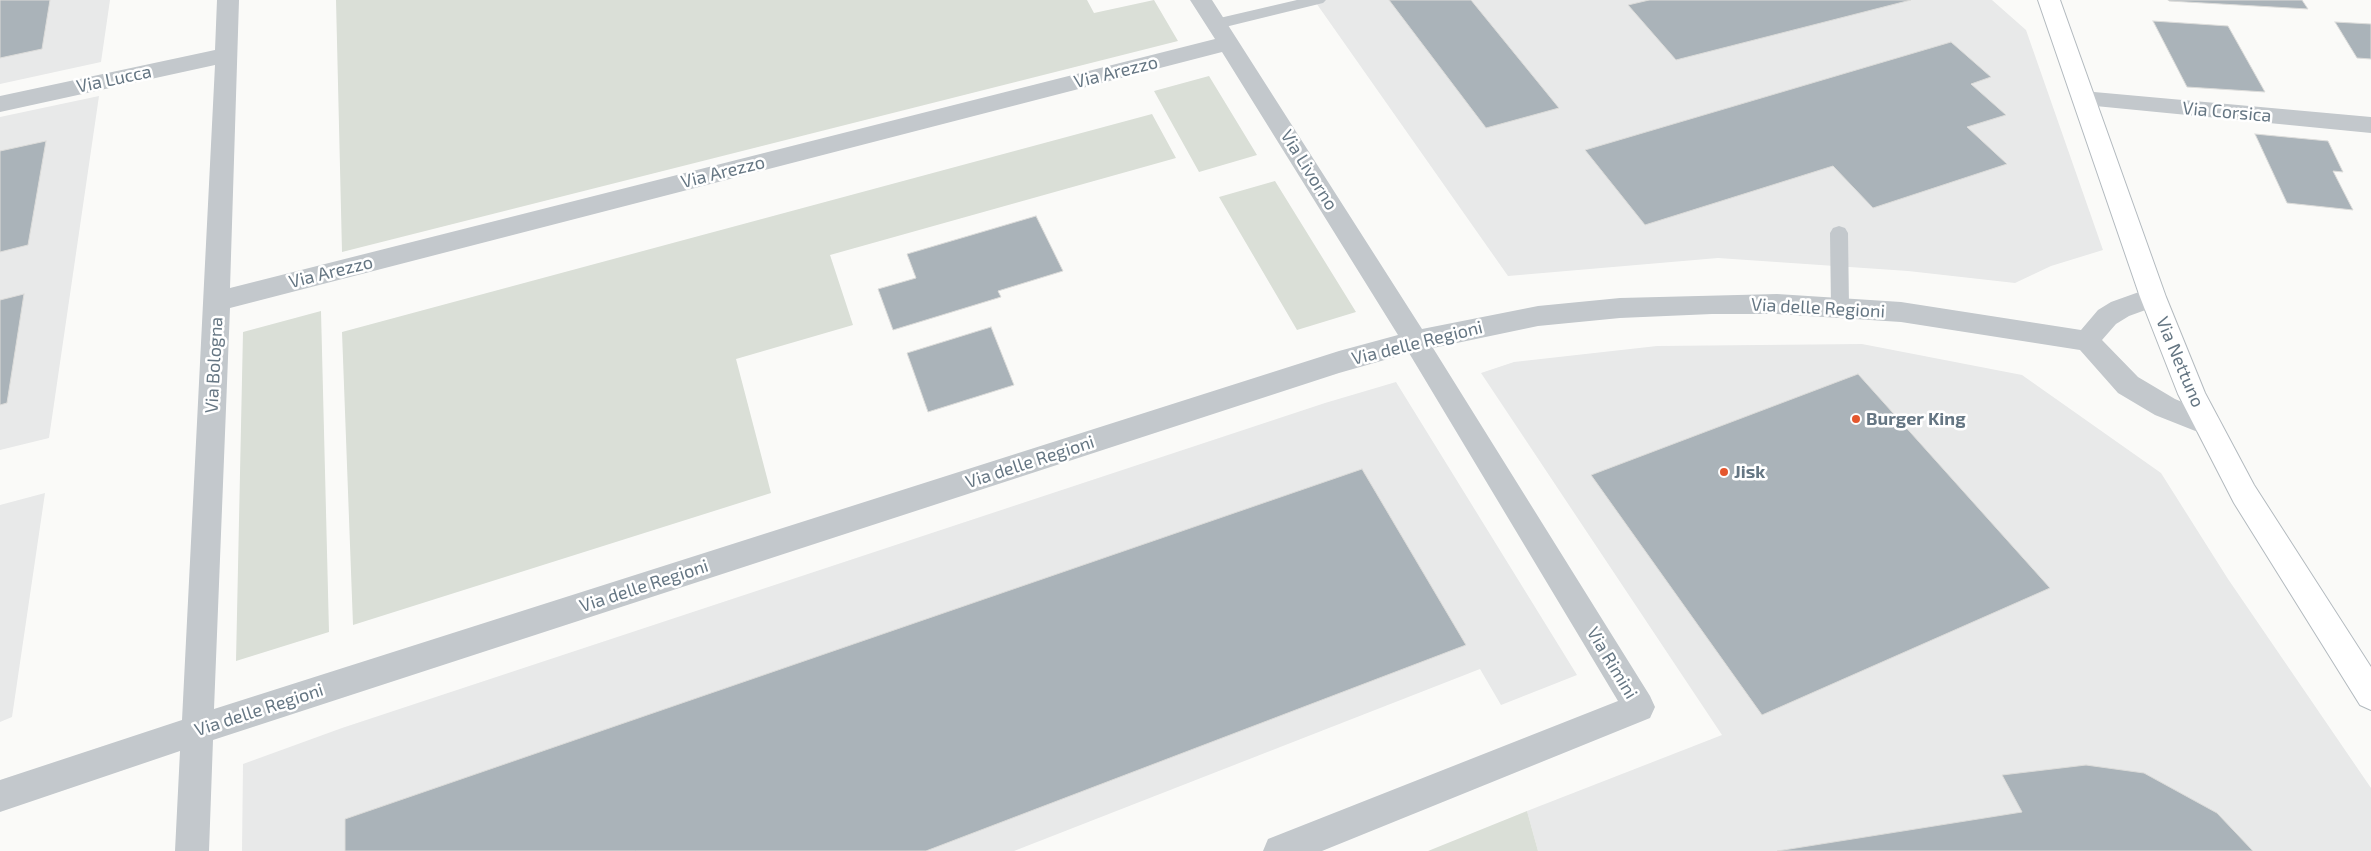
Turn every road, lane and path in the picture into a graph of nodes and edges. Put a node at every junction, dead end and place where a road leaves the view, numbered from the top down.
1 (228, 0) edge
2 (1201, 0) edge
3 (1318, 0) edge
4 (2049, 0) edge
5 (1223, 34) junction
6 (227, 55) junction
7 (2083, 98) junction
8 (0, 104) edge
9 (2371, 125) edge
10 (1839, 233) dead end
11 (2153, 297) junction
12 (217, 302) junction
13 (1840, 307) junction
14 (1415, 341) junction
15 (2088, 341) junction
16 (2208, 425) junction
17 (2371, 695) edge
18 (197, 730) junction
19 (0, 796) edge
20 (192, 851) edge
21 (1280, 851) edge

1 - 6 street, Via Bologna
2 - 5 street, Via Livorno
3 - 5 lane
4 - 7 main road, Via Nettuno
5 - 12 street, Via Arezzo
5 - 14 street, Via Livorno
6 - 8 street, Via Lucca
6 - 12 street, Via Bologna
7 - 9 street, Via Corsica
7 - 11 main road, Via Nettuno
10 - 13 lane
11 - 15 street
11 - 16 main road, Via Nettuno
12 - 18 street, Via Bologna
13 - 14 street, Via delle Regioni
13 - 15 street, Via delle Regioni
14 - 18 street, Via delle Regioni
14 - 21 street, Via Rimini
15 - 16 street
16 - 17 main road, Via Nettuno
18 - 19 street, Via delle Regioni
18 - 20 street

